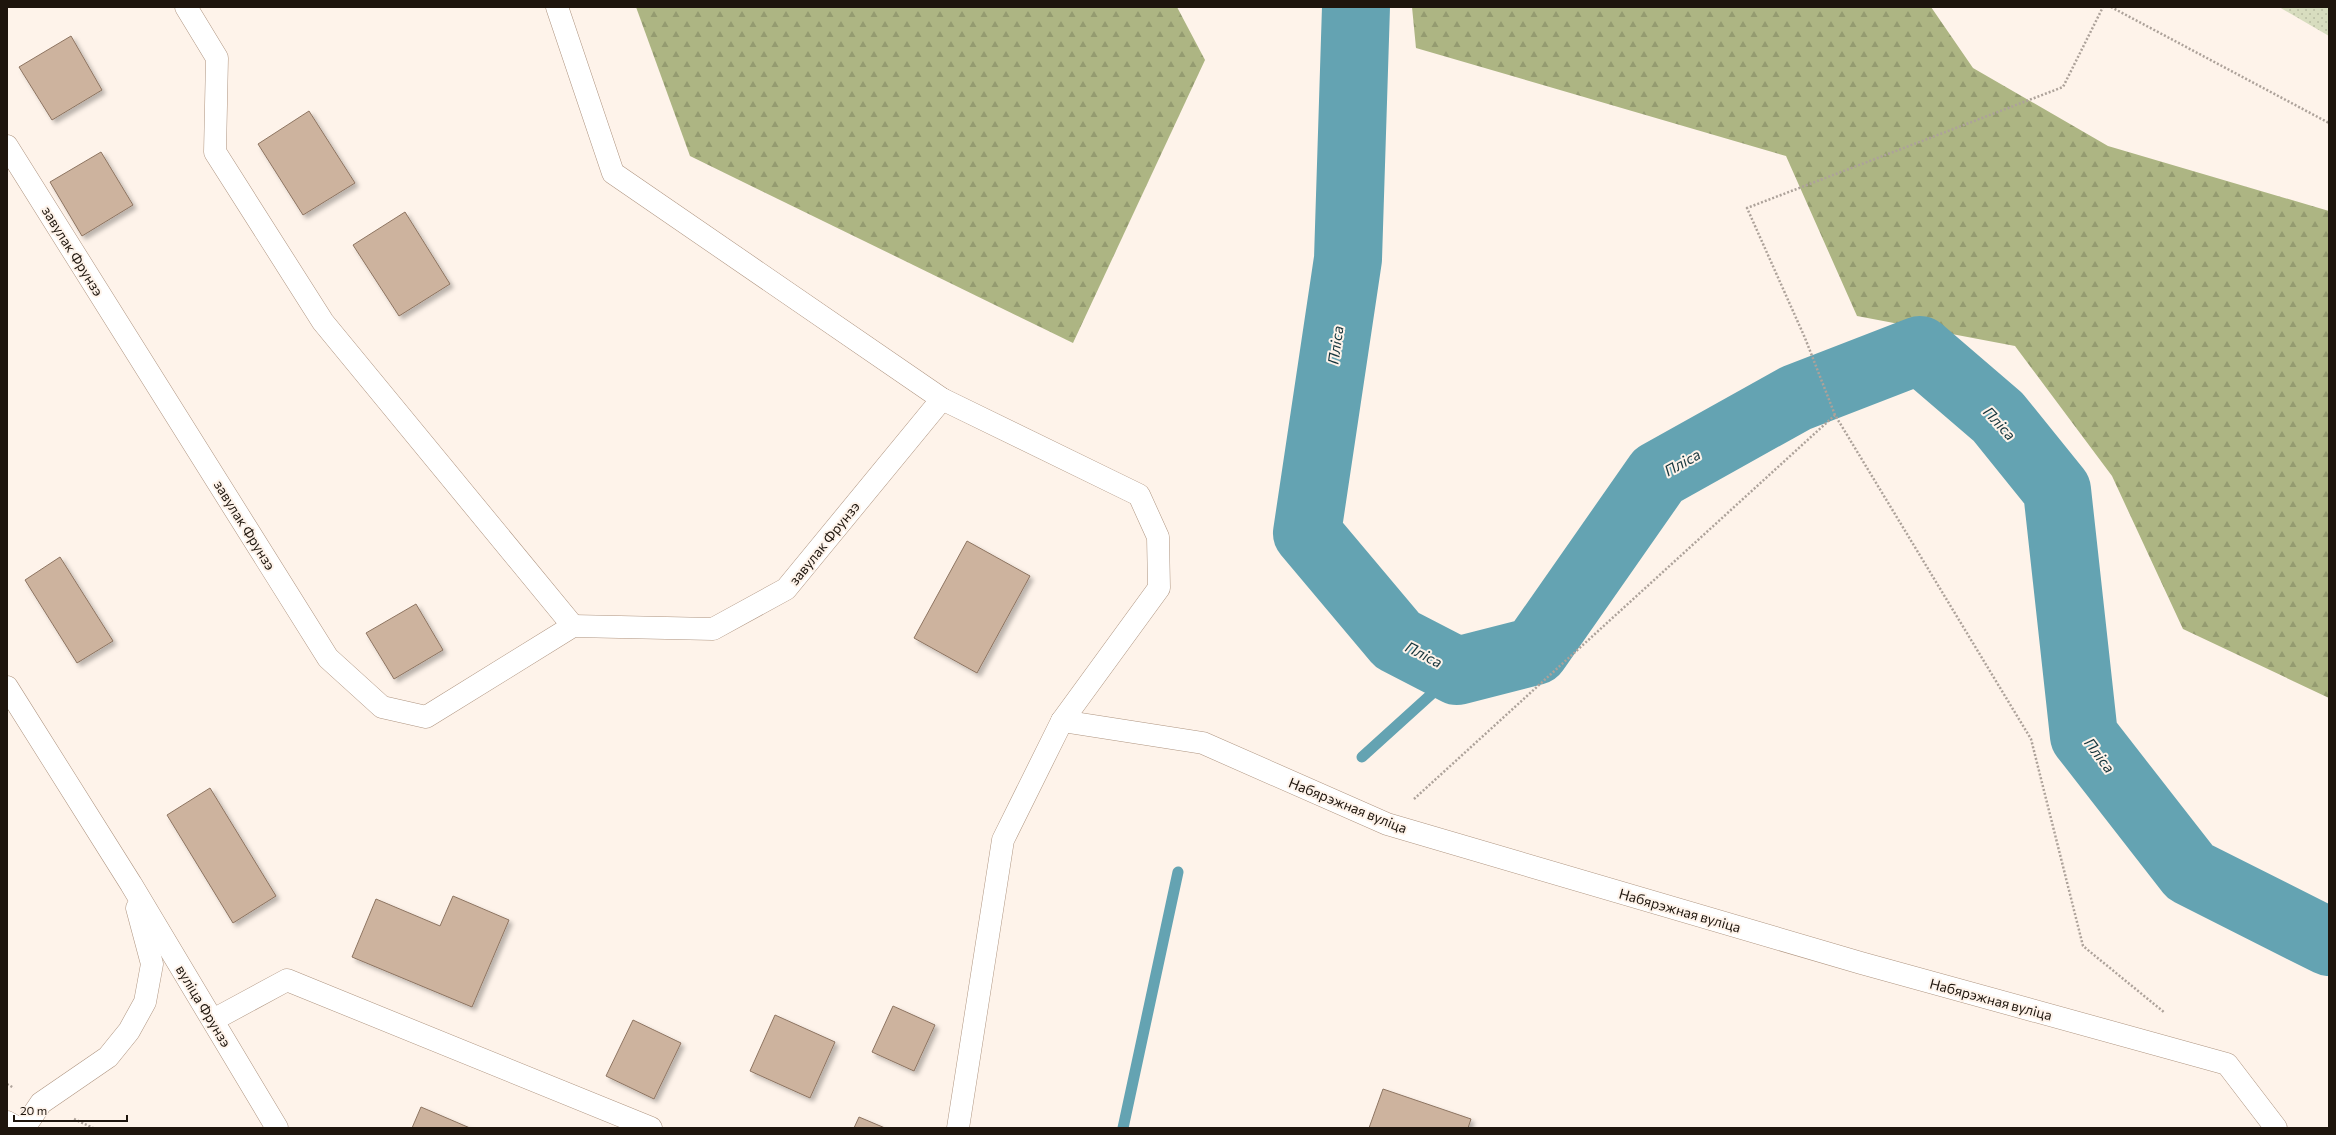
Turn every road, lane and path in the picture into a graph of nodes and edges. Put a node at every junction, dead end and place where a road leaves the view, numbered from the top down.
1 (186, 7) edge
2 (558, 7) edge
3 (2103, 7) edge
4 (2111, 7) edge
5 (2329, 123) edge
6 (7, 146) edge
7 (942, 399) junction
8 (1835, 415) junction
9 (573, 626) junction
10 (7, 687) edge
11 (1062, 721) junction
12 (1387, 824) junction
13 (131, 884) junction
14 (2167, 1015) dead end
15 (213, 1020) junction
16 (7, 1122) edge
17 (18, 1128) edge
18 (24, 1128) edge
19 (278, 1128) edge
20 (651, 1128) edge
21 (958, 1128) edge
22 (2276, 1128) edge

1 - 9 street
2 - 7 street
3 - 8 path
4 - 5 path
6 - 9 street, завулак Фрунзэ
7 - 9 street, завулак Фрунзэ
7 - 11 street
8 - 12 path
8 - 14 path
10 - 13 street, вуліца Фрунзэ
11 - 12 street, Набярэжная вуліца
11 - 21 street
12 - 22 street, Набярэжная вуліца
13 - 15 street, вуліца Фрунзэ
13 - 18 street, вуліца Фрунзэ
15 - 19 street, вуліца Фрунзэ
15 - 20 street
16 - 17 street

